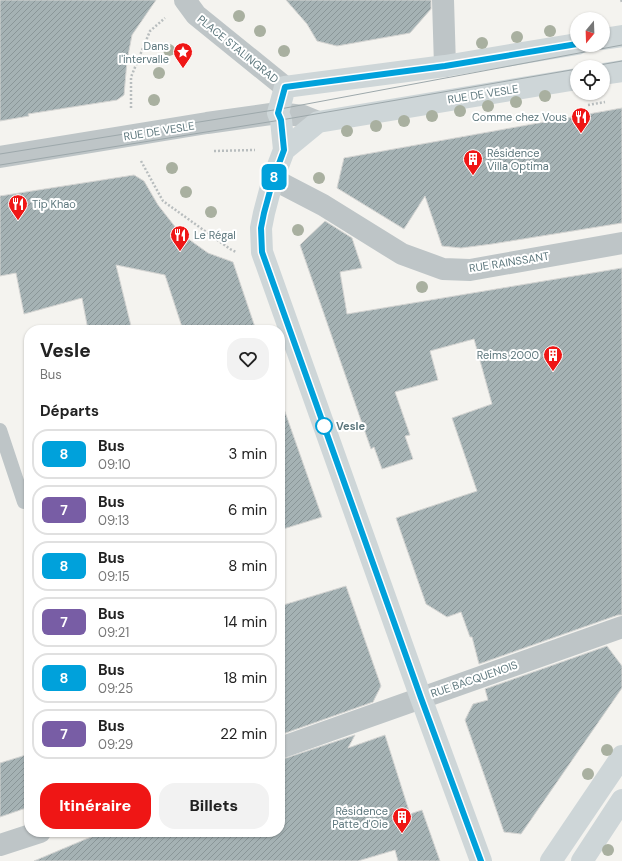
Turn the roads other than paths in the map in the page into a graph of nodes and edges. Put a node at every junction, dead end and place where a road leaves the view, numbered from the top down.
1 (185, 0) edge
2 (444, 0) edge
3 (622, 36) edge
4 (610, 38) edge
5 (570, 45) edge
6 (445, 66) junction
7 (622, 71) edge
8 (610, 73) edge
9 (570, 80) edge
10 (285, 87) junction
11 (278, 113) junction
12 (318, 122) junction
13 (284, 150) junction
14 (0, 157) edge
15 (273, 180) junction
16 (622, 243) edge
17 (0, 430) edge
18 (24, 502) dead end
19 (622, 627) edge
20 (421, 698) junction
21 (285, 746) edge
22 (622, 756) edge
23 (622, 800) edge
24 (25, 837) edge
25 (0, 845) edge
26 (481, 861) edge
27 (551, 861) edge
28 (582, 861) edge

1 - 10 street, PLACE STALINGRAD
2 - 6 street
3 - 4 main road
5 - 6 main road
6 - 10 main road
7 - 8 main road
9 - 12 main road, RUE DE VESLE
10 - 11 main road, PLACE STALINGRAD
11 - 12 street, RUE DE VESLE
11 - 13 main road, PLACE STALINGRAD
11 - 14 street, RUE DE VESLE
12 - 13 main road
13 - 15 main road, PLACE STALINGRAD
15 - 16 street, RUE RAINSSANT
15 - 20 main road, PLACE STALINGRAD
17 - 18 lane
19 - 20 street, RUE BACQUENOIS
20 - 21 street, RUE BACQUENOIS
20 - 26 main road, PLACE STALINGRAD
22 - 27 main road
23 - 28 main road
24 - 25 street

